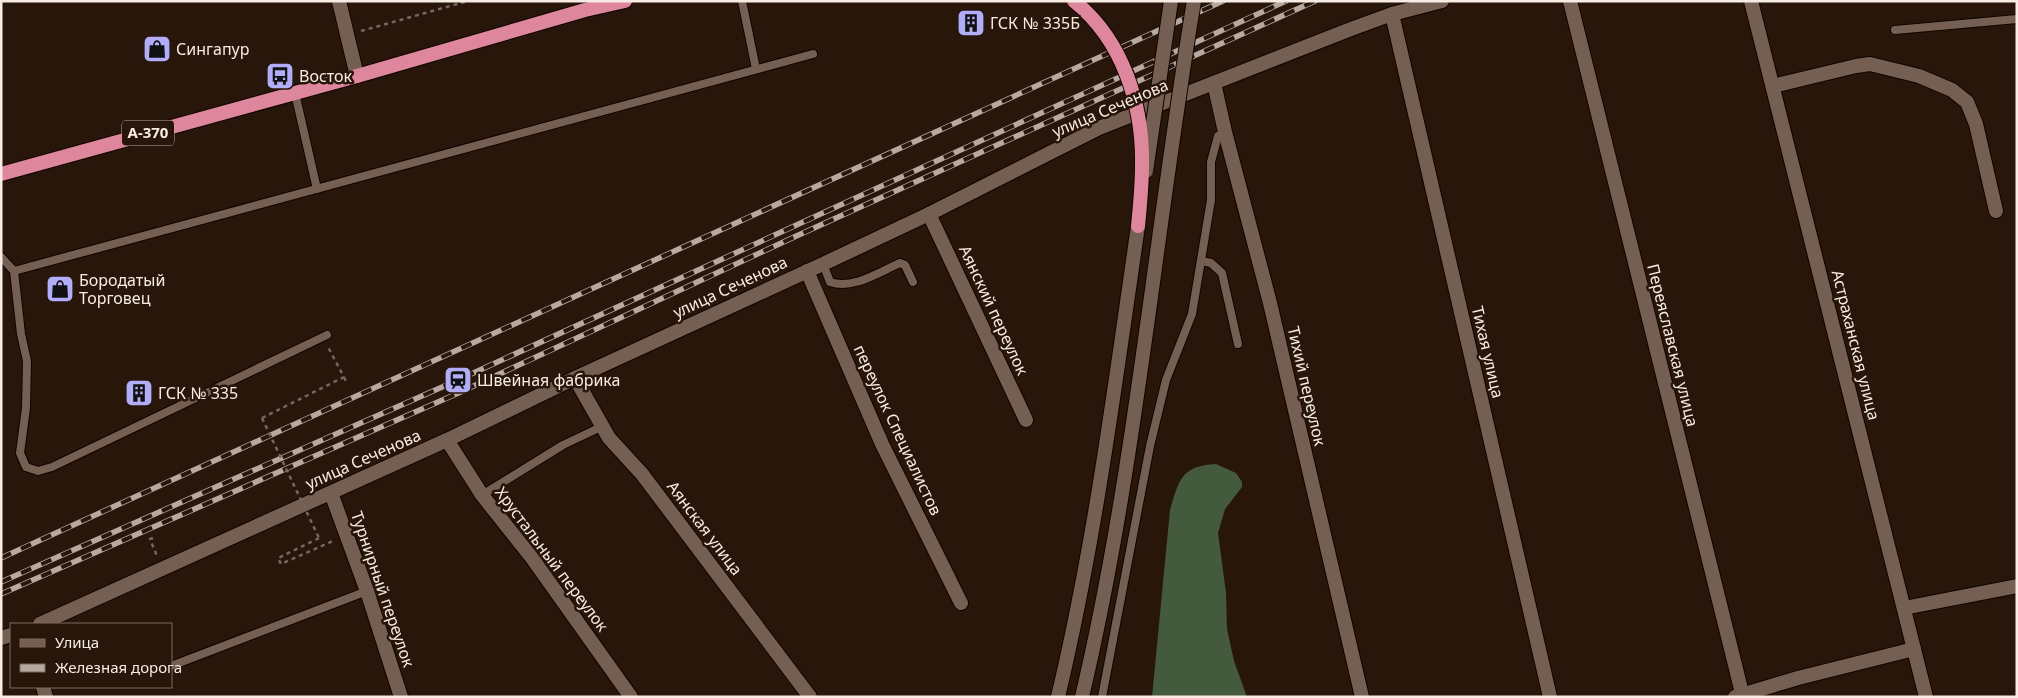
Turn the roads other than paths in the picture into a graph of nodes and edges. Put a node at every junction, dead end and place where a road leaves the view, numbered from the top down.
1 (339, 1) edge
2 (625, 1) edge
3 (742, 1) edge
4 (1074, 1) edge
5 (1171, 1) edge
6 (1196, 1) edge
7 (1442, 1) edge
8 (1570, 1) edge
9 (1751, 1) edge
10 (584, 6) edge
11 (1392, 14) junction
12 (2017, 19) edge
13 (1895, 30) dead end
14 (813, 54) dead end
15 (756, 69) junction
16 (357, 76) junction
17 (1214, 83) junction
18 (1773, 86) junction
19 (295, 93) junction
20 (1225, 132) junction
21 (1, 174) edge
22 (318, 189) junction
23 (1996, 211) dead end
24 (929, 214) junction
25 (1138, 226) junction
26 (1, 257) edge
27 (1201, 261) junction
28 (823, 264) junction
29 (14, 271) junction
30 (807, 271) junction
31 (913, 282) dead end
32 (325, 336) road end
33 (1238, 344) dead end
34 (575, 378) junction
35 (1026, 420) dead end
36 (601, 427) junction
37 (447, 440) junction
38 (331, 493) junction
39 (482, 495) junction
40 (2017, 586) edge
41 (367, 591) junction
42 (961, 603) dead end
43 (1904, 608) junction
44 (42, 623) edge
45 (1914, 649) junction
46 (172, 666) edge
47 (1740, 696) edge
48 (401, 697) edge
49 (631, 697) edge
50 (810, 697) edge
51 (1058, 697) edge
52 (1082, 697) edge
53 (1102, 697) edge
54 (1362, 697) edge
55 (1550, 697) edge
56 (1926, 697) edge

1 - 16 street
2 - 10 highway, А-370
3 - 15 lane
4 - 25 highway, bridge
5 - 25 street, bridge
6 - 52 street, bridge
7 - 11 street, улица Сеченова
8 - 47 street, Переяславская улица
9 - 18 street, Астраханская улица
10 - 16 highway, А-370
11 - 17 street, улица Сеченова
11 - 55 street, Тихая улица
12 - 13 lane
14 - 15 lane
15 - 22 lane
16 - 19 highway, А-370
17 - 20 street, Тихий переулок
17 - 24 street, улица Сеченова
18 - 23 street
18 - 43 street, Астраханская улица
19 - 21 highway, А-370
19 - 22 lane
20 - 27 lane
20 - 54 street, Тихий переулок
22 - 29 lane
24 - 28 street, улица Сеченова
24 - 35 street, Аянский переулок
25 - 51 street
26 - 29 lane
27 - 33 lane
27 - 53 lane
28 - 30 street, улица Сеченова
28 - 31 lane
29 - 32 lane
30 - 34 street, улица Сеченова
30 - 42 street, переулок Специалистов
34 - 36 street, Аянская улица
34 - 37 street, улица Сеченова
36 - 39 lane
36 - 50 street, Аянская улица
37 - 38 street, улица Сеченова
37 - 39 street, Хрустальный переулок
38 - 41 street, Турнирный переулок
38 - 44 street, улица Сеченова
39 - 49 street, Хрустальный переулок
40 - 43 street
41 - 46 lane
41 - 48 street, Турнирный переулок
43 - 45 street, Астраханская улица
45 - 47 street
45 - 56 street, Астраханская улица

